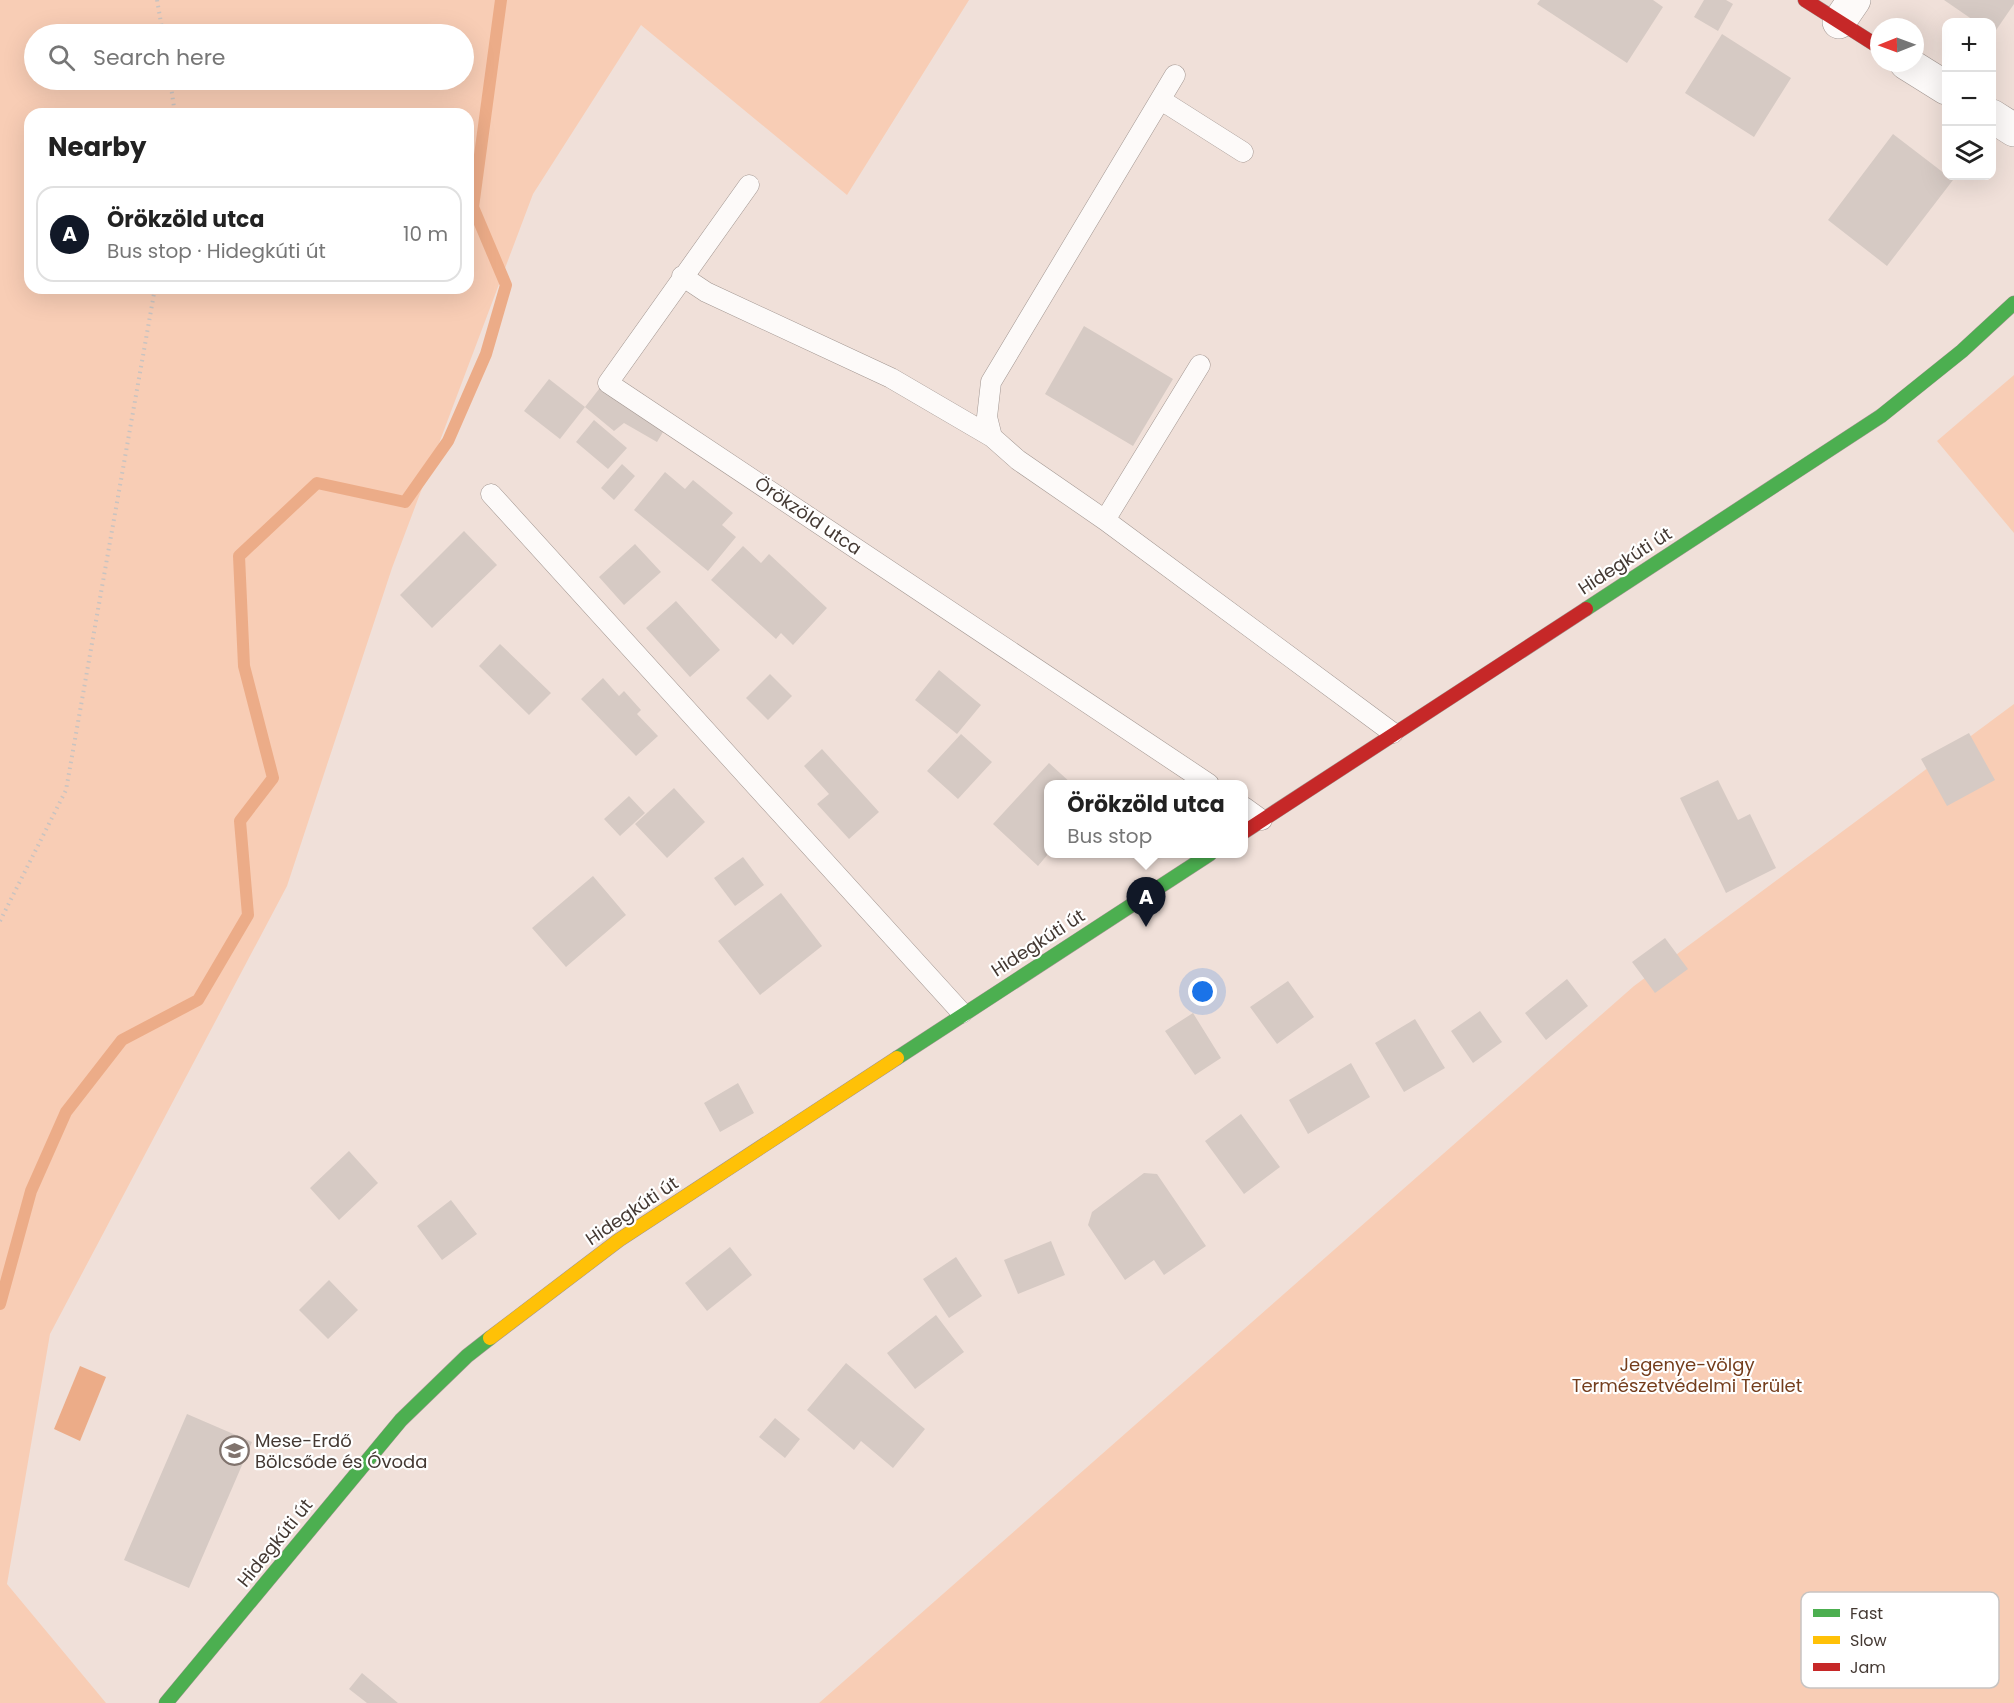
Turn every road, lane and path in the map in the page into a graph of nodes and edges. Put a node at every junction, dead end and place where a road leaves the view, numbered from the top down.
1 (157, 0) edge
2 (1805, 0) edge
3 (1847, 11) edge
4 (161, 24) edge
5 (1870, 36) edge
6 (1921, 72) edge
7 (1175, 75) dead end
8 (1942, 85) edge
9 (171, 90) edge
10 (1161, 100) junction
11 (174, 108) edge
12 (1996, 119) edge
13 (2014, 130) edge
14 (1243, 152) dead end
15 (749, 185) dead end
16 (681, 276) junction
17 (153, 294) edge
18 (2014, 303) edge
19 (1200, 365) dead end
20 (992, 437) junction
21 (491, 494) dead end
22 (1105, 520) junction
23 (1393, 733) junction
24 (1203, 780) edge
25 (1248, 810) edge
26 (1262, 820) junction
27 (1248, 829) edge
28 (1204, 858) edge
29 (0, 921) edge
30 (962, 1013) junction
31 (166, 1703) edge

1 - 4 path
2 - 3 main road
3 - 5 main road
6 - 8 street
7 - 10 lane
9 - 11 path
10 - 14 lane
10 - 20 lane
12 - 13 street
15 - 16 lane, Örökzöld utca
16 - 20 lane
16 - 24 lane, Örökzöld utca
17 - 29 path
18 - 23 main road, Hidegkúti út
19 - 22 lane
20 - 22 lane
21 - 30 lane
22 - 23 lane
23 - 26 main road, Hidegkúti út
25 - 26 lane
26 - 27 main road, Hidegkúti út
28 - 30 main road, Hidegkúti út
30 - 31 main road, Hidegkúti út

